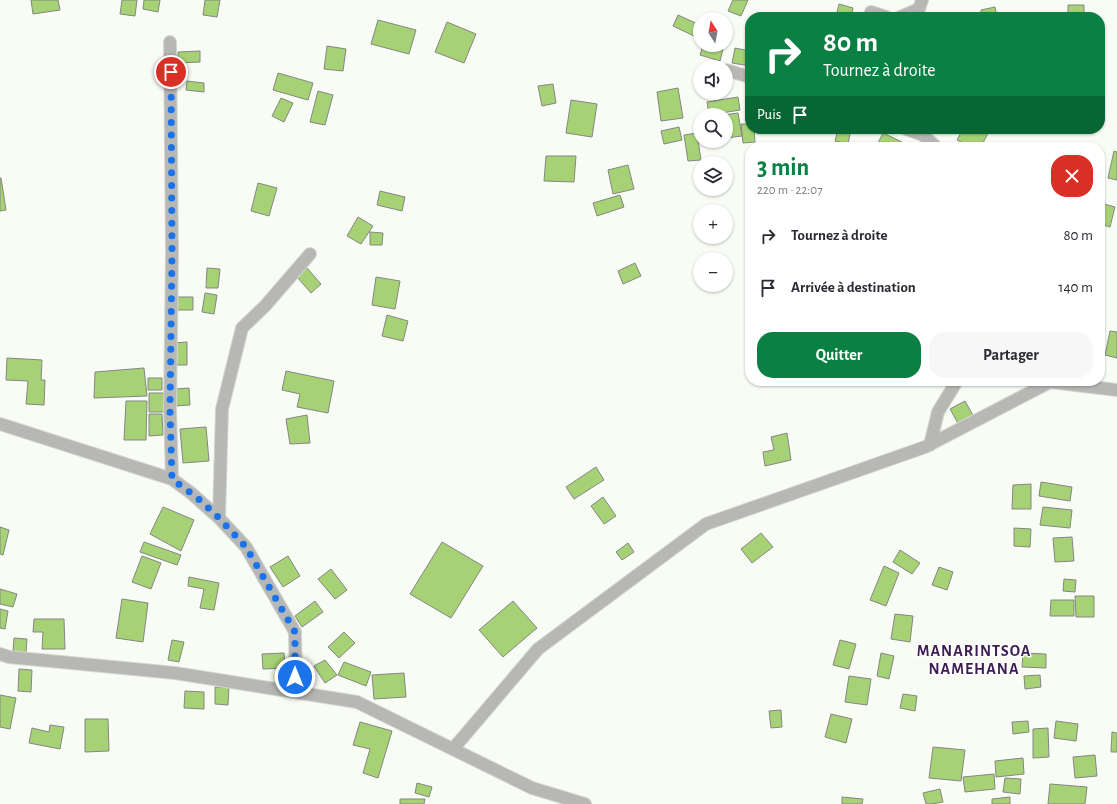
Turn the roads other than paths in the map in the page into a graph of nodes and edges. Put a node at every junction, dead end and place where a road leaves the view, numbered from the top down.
1 (922, 0) edge
2 (912, 12) edge
3 (170, 42) dead end
4 (733, 72) edge
5 (745, 76) edge
6 (921, 134) edge
7 (931, 142) edge
8 (310, 254) dead end
9 (954, 386) edge
10 (1042, 386) edge
11 (1084, 386) edge
12 (1117, 390) edge
13 (0, 424) edge
14 (930, 445) junction
15 (172, 479) junction
16 (219, 518) junction
17 (0, 654) edge
18 (296, 692) junction
19 (453, 750) junction
20 (585, 804) edge

1 - 2 street
3 - 15 street
4 - 5 street
6 - 7 street
8 - 16 street
9 - 14 street
10 - 14 street
11 - 12 street
13 - 15 street
14 - 19 street
15 - 16 street
16 - 18 street
17 - 18 street
18 - 19 street
19 - 20 street

